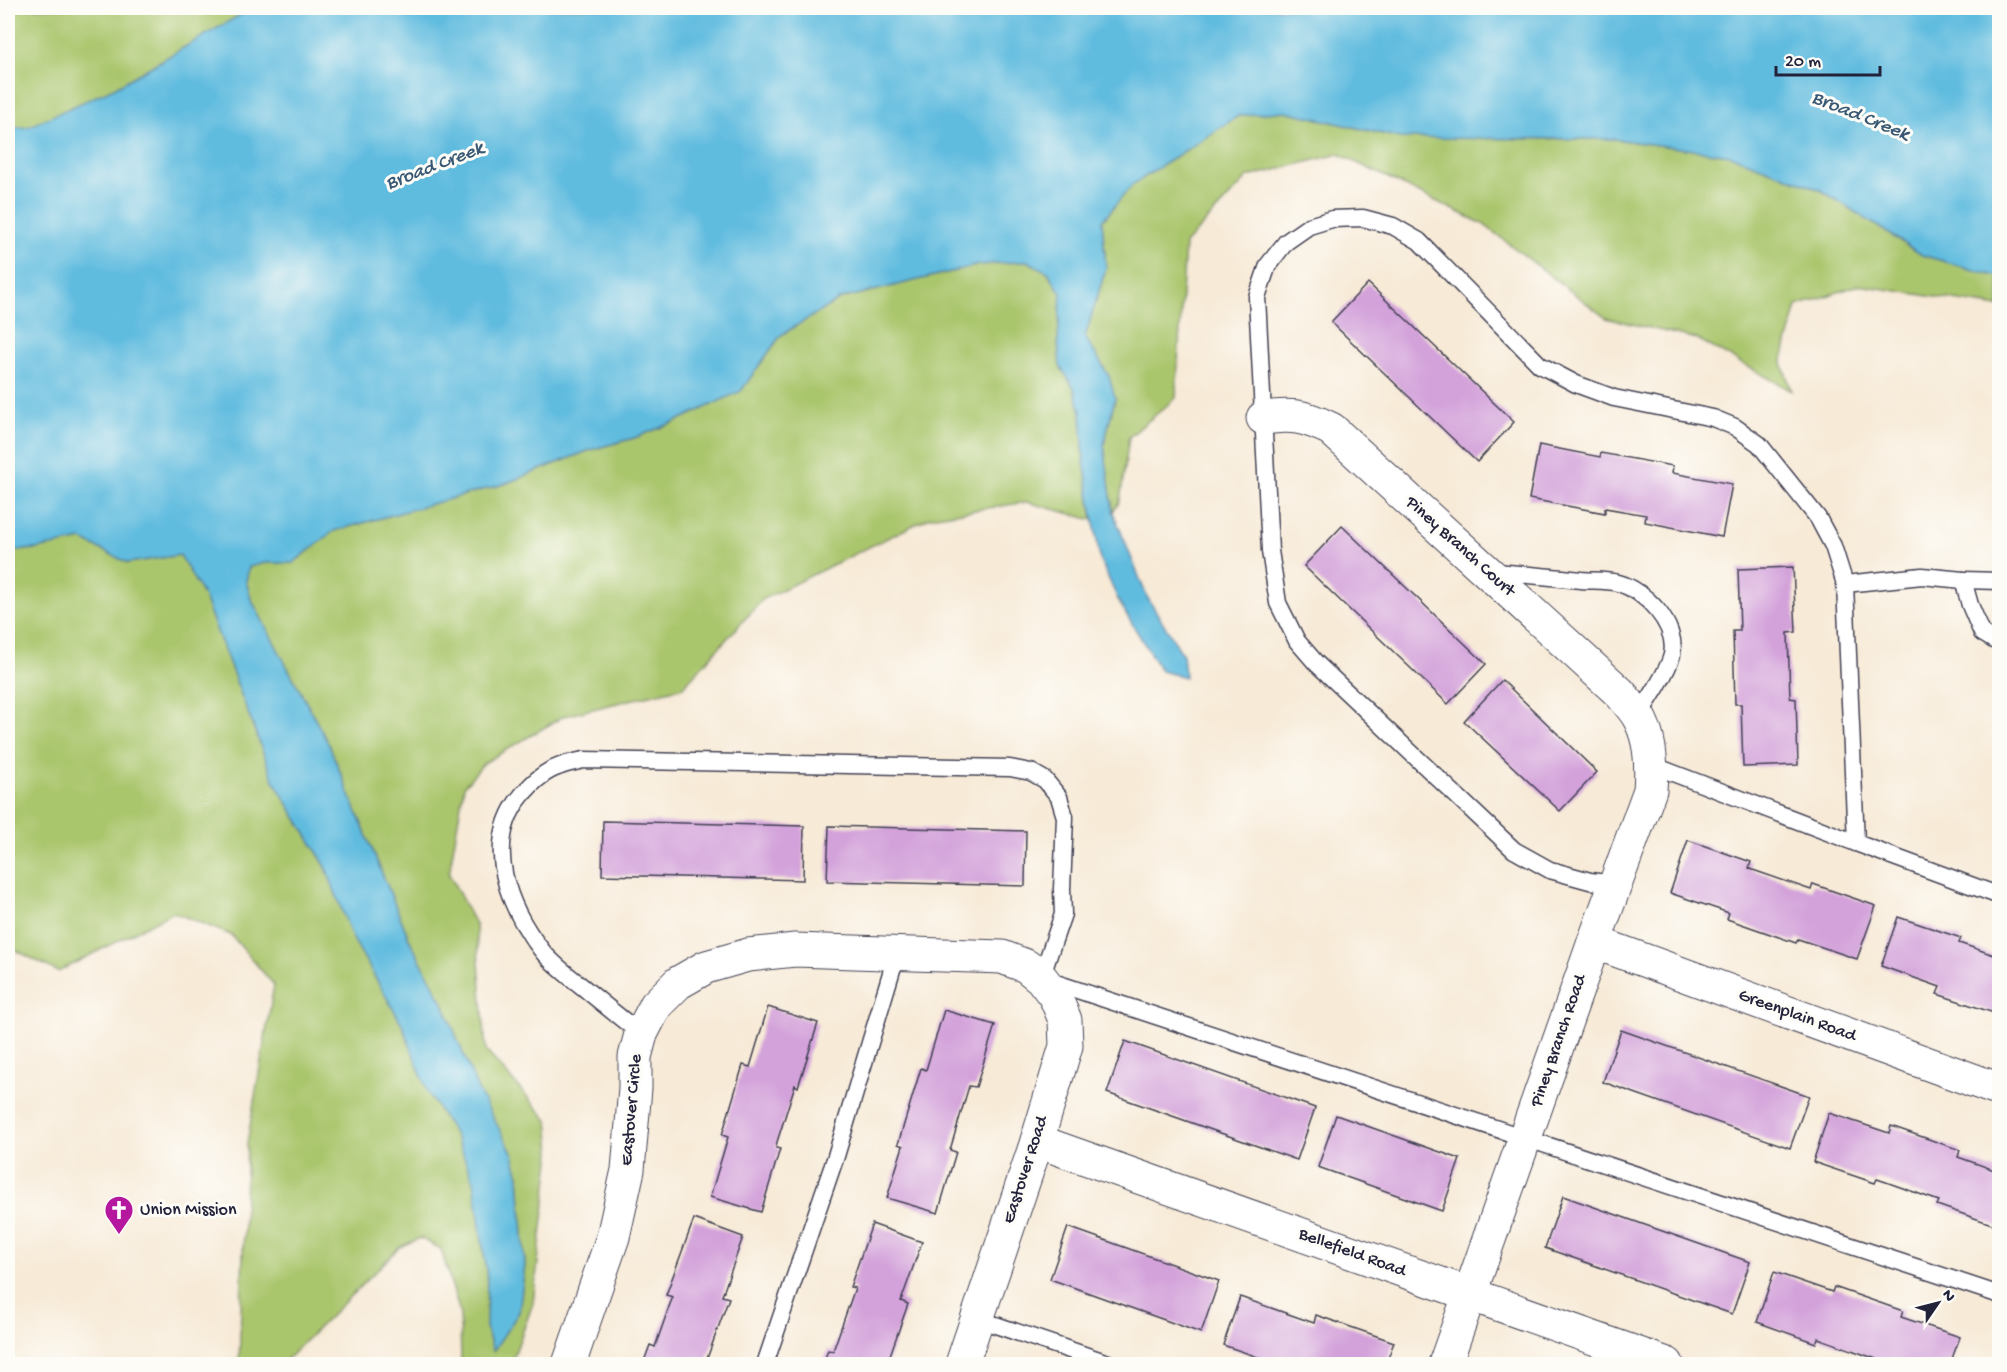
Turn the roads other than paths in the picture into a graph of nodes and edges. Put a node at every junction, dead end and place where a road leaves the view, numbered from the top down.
1 (1263, 418) junction
2 (1486, 571) junction
3 (1964, 580) junction
4 (2000, 581) edge
5 (1845, 584) junction
6 (2000, 644) edge
7 (1638, 716) junction
8 (1652, 765) junction
9 (1856, 843) junction
10 (1615, 884) junction
11 (2000, 896) edge
12 (1594, 942) junction
13 (897, 953) junction
14 (1041, 978) junction
15 (641, 1034) junction
16 (2000, 1090) edge
17 (1525, 1138) junction
18 (1037, 1141) junction
19 (1469, 1294) junction
20 (2000, 1295) edge
21 (978, 1319) junction
22 (569, 1365) edge
23 (765, 1365) edge
24 (962, 1365) edge
25 (1111, 1365) edge
26 (1445, 1365) edge
27 (1667, 1365) edge

1 - 2 street, Piney Branch Court
1 - 5 lane
1 - 10 lane
2 - 7 street, Piney Branch Court
2 - 7 lane
3 - 4 lane
3 - 5 lane
3 - 6 lane
5 - 9 lane
7 - 8 street, Piney Branch Road
8 - 9 lane
8 - 10 street, Piney Branch Road
9 - 11 lane
10 - 12 street, Piney Branch Road
12 - 16 street, Greenplain Road
12 - 17 street, Piney Branch Road
13 - 14 street, Eastover Circle
13 - 15 street, Eastover Circle
13 - 23 lane
14 - 15 lane
14 - 17 lane
14 - 18 street, Eastover Road
15 - 22 street, Eastover Circle
17 - 19 street, Piney Branch Road
17 - 20 lane
18 - 19 street, Bellefield Road
18 - 21 street, Eastover Road
19 - 26 street, Piney Branch Road
19 - 27 street, Bellefield Road
21 - 24 street, Eastover Road
21 - 25 lane

